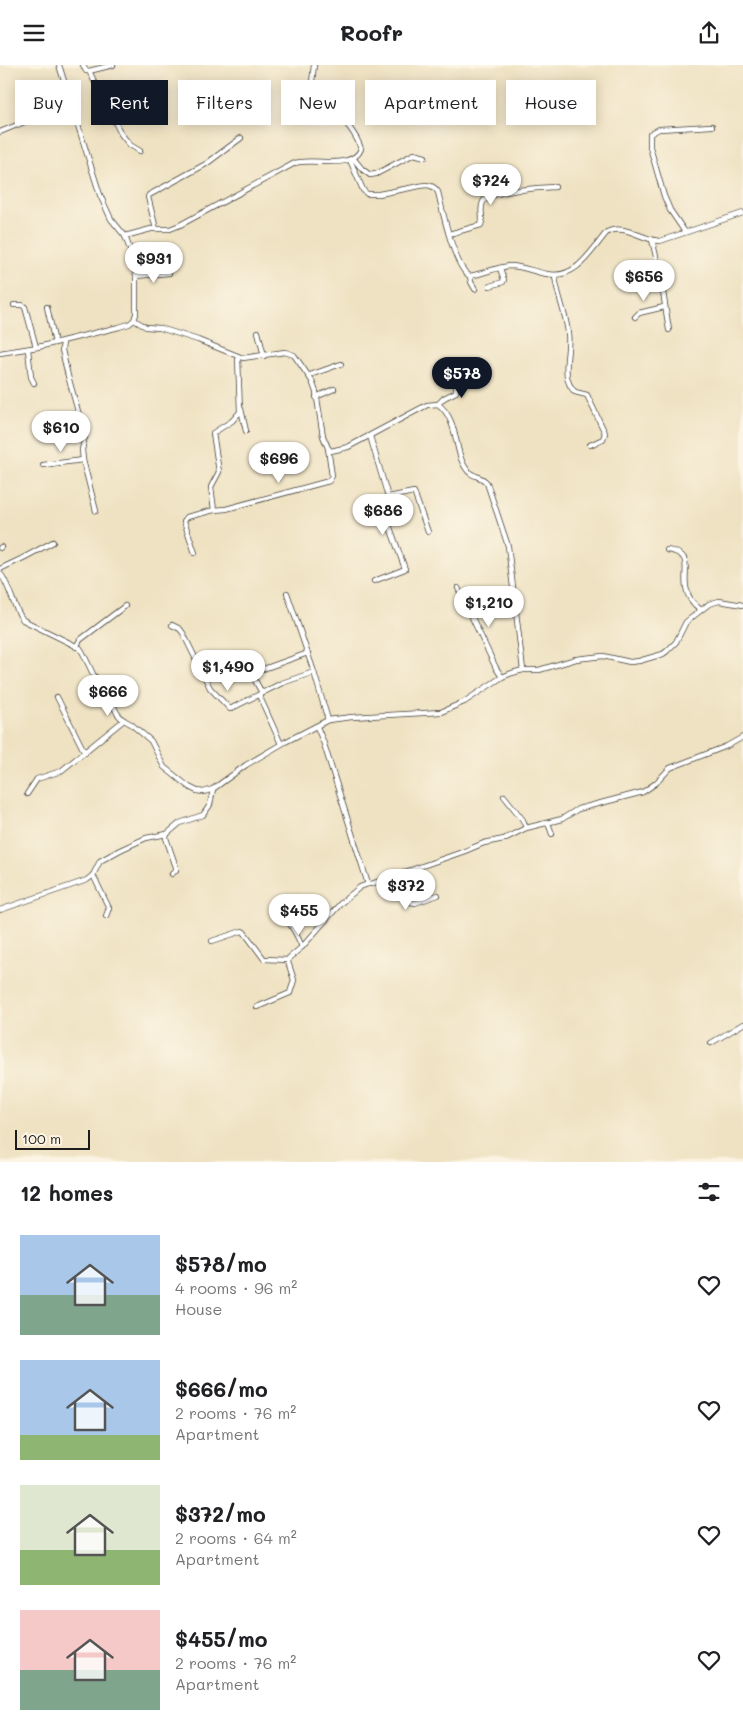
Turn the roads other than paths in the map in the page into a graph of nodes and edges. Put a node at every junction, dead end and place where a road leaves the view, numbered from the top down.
1 (59, 65) edge
2 (83, 65) edge
3 (113, 65) edge
4 (314, 65) edge
5 (89, 71) junction
6 (64, 80) edge
7 (17, 125) edge
8 (78, 125) edge
9 (712, 126) dead end
10 (0, 132) edge
11 (241, 138) dead end
12 (140, 151) dead end
13 (425, 157) dead end
14 (352, 159) junction
15 (555, 187) dead end
16 (142, 196) dead end
17 (148, 197) junction
18 (743, 213) edge
19 (156, 229) junction
20 (685, 232) junction
21 (449, 234) junction
22 (125, 236) junction
23 (652, 241) junction
24 (500, 268) junction
25 (169, 273) dead end
26 (136, 276) junction
27 (470, 276) junction
28 (555, 276) junction
29 (490, 286) dead end
30 (475, 289) dead end
31 (14, 305) dead end
32 (47, 307) dead end
33 (664, 307) junction
34 (635, 317) dead end
35 (134, 320) junction
36 (669, 330) dead end
37 (258, 332) dead end
38 (62, 341) junction
39 (55, 343) junction
40 (36, 347) junction
41 (28, 349) junction
42 (0, 353) edge
43 (264, 356) junction
44 (238, 357) junction
45 (341, 364) dead end
46 (310, 375) junction
47 (34, 383) dead end
48 (456, 383) dead end
49 (334, 389) dead end
50 (316, 397) junction
51 (438, 404) junction
52 (240, 408) junction
53 (246, 431) dead end
54 (370, 436) junction
55 (590, 445) dead end
56 (328, 448) junction
57 (83, 460) junction
58 (43, 465) dead end
59 (388, 497) junction
60 (214, 510) junction
61 (96, 511) dead end
62 (428, 532) dead end
63 (53, 542) dead end
64 (667, 550) dead end
65 (195, 553) dead end
66 (0, 569) edge
67 (0, 573) edge
68 (374, 581) dead end
69 (458, 588) dead end
70 (287, 593) dead end
71 (743, 605) edge
72 (125, 606) dead end
73 (701, 610) junction
74 (172, 625) dead end
75 (76, 647) junction
76 (308, 653) junction
77 (523, 670) junction
78 (314, 672) junction
79 (502, 677) junction
80 (260, 694) junction
81 (57, 697) dead end
82 (124, 720) junction
83 (328, 720) junction
84 (317, 727) junction
85 (743, 737) edge
86 (281, 744) junction
87 (85, 753) junction
88 (213, 789) junction
89 (27, 794) dead end
90 (504, 796) dead end
91 (548, 823) junction
92 (526, 828) junction
93 (167, 834) junction
94 (552, 834) dead end
95 (172, 874) dead end
96 (93, 875) junction
97 (400, 875) junction
98 (368, 884) junction
99 (438, 895) dead end
100 (315, 908) dead end
101 (0, 910) edge
102 (279, 911) dead end
103 (106, 916) dead end
104 (325, 921) junction
105 (212, 941) dead end
106 (302, 947) junction
107 (288, 960) junction
108 (257, 1007) dead end
109 (743, 1024) edge
110 (711, 1043) dead end

1 - 6 street
2 - 5 street
3 - 5 street
4 - 14 street
5 - 12 street
7 - 10 street
8 - 22 street
9 - 20 street
11 - 17 street
13 - 14 street
14 - 19 street
14 - 21 street
15 - 21 street
16 - 17 street
17 - 19 street
18 - 20 street
19 - 22 street
20 - 23 street
21 - 27 street
22 - 26 street
23 - 28 street
23 - 33 street
24 - 27 street
24 - 28 street
24 - 29 street
25 - 26 street
26 - 35 street
27 - 30 street
28 - 55 street
31 - 40 street
32 - 39 street
33 - 34 street
33 - 36 street
35 - 38 street
35 - 44 street
37 - 43 street
38 - 39 street
38 - 57 street
39 - 40 street
40 - 41 street
41 - 42 street
41 - 47 street
43 - 44 street
43 - 46 street
44 - 52 street
45 - 46 street
46 - 50 street
48 - 51 street
49 - 50 street
50 - 56 street
51 - 54 street
51 - 77 street
52 - 53 street
52 - 60 street
54 - 56 street
54 - 59 street
56 - 60 street
57 - 58 street
57 - 61 street
59 - 62 street
59 - 68 street
60 - 65 street
63 - 66 street
64 - 73 street
67 - 75 street
69 - 79 street
70 - 76 street
71 - 73 street
72 - 75 street
73 - 77 street
74 - 80 street
75 - 82 street
76 - 78 street
76 - 80 street
77 - 79 street
78 - 80 street
78 - 83 street
79 - 83 street
80 - 86 street
81 - 87 street
82 - 87 street
82 - 88 street
83 - 84 street
84 - 86 street
84 - 98 street
85 - 91 street
86 - 88 street
87 - 89 street
88 - 93 street
90 - 92 street
91 - 92 street
91 - 94 street
92 - 97 street
93 - 95 street
93 - 96 street
96 - 101 street
96 - 103 street
97 - 98 street
97 - 99 street
98 - 104 street
100 - 104 street
102 - 106 street
104 - 106 street
105 - 107 street
106 - 107 street
107 - 108 street
109 - 110 street

